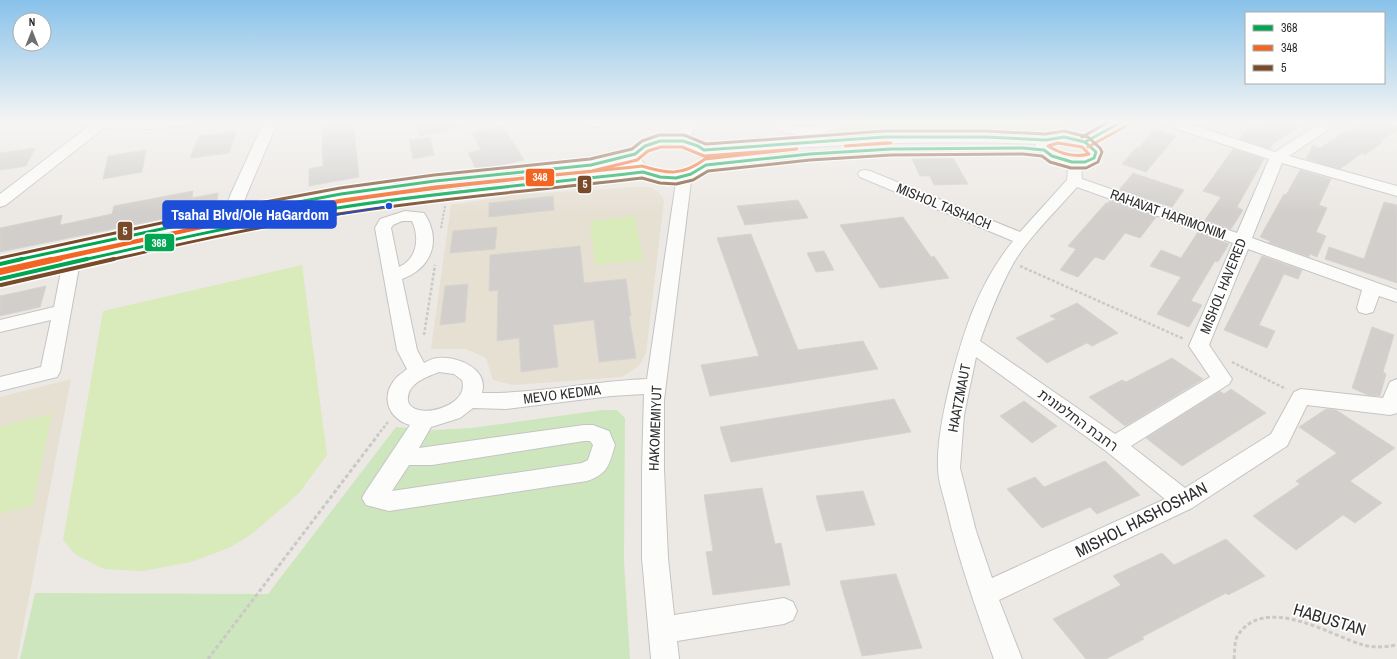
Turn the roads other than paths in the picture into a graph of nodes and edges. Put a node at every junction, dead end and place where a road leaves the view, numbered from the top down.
1 (65, 152) edge
2 (257, 152) edge
3 (638, 152) edge
4 (705, 152) edge
5 (852, 152) edge
6 (1051, 152) edge
7 (1096, 152) edge
8 (1261, 152) edge
9 (1285, 152) edge
10 (636, 154) junction
11 (1277, 157) junction
12 (706, 165) junction
13 (643, 172) junction
14 (1073, 172) junction
15 (865, 174) dead end
16 (688, 176) junction
17 (658, 177) junction
18 (1397, 191) edge
19 (680, 198) junction
20 (0, 202) edge
21 (230, 222) junction
22 (1023, 239) junction
23 (1241, 240) junction
24 (0, 264) edge
25 (71, 264) junction
26 (393, 276) dead end
27 (0, 279) edge
28 (1372, 287) junction
29 (1397, 296) edge
30 (1366, 308) dead end
31 (62, 311) junction
32 (0, 326) edge
33 (970, 343) junction
34 (418, 371) junction
35 (0, 384) edge
36 (656, 386) junction
37 (1397, 387) edge
38 (468, 400) junction
39 (425, 419) junction
40 (1114, 445) junction
41 (403, 455) junction
42 (1184, 501) junction
43 (984, 594) junction
44 (784, 611) dead end
45 (661, 630) junction
46 (664, 659) edge
47 (1008, 659) edge

1 - 20 street
2 - 21 street
3 - 10 street
4 - 12 street
5 - 12 street
6 - 14 street, RAHAVAT HARIMONIM
7 - 14 street
8 - 11 street
9 - 11 street
10 - 13 street
10 - 21 street
11 - 18 street
11 - 23 street, MISHOL HAVERED
12 - 16 street
13 - 17 street
13 - 21 street
14 - 22 street, HAATZMAUT
14 - 23 street, RAHAVAT HARIMONIM
15 - 22 street, MISHOL TASHACH
16 - 17 street
16 - 19 street, HAKOMEMIYUT
17 - 19 street
19 - 36 street, HAKOMEMIYUT
21 - 24 street
21 - 25 street
22 - 33 street, HAATZMAUT
23 - 28 street, RAHAVAT HARIMONIM
23 - 40 street, MISHOL HAVERED
25 - 27 street
25 - 31 street
26 - 34 street
28 - 29 street, RAHAVAT HARIMONIM
28 - 30 street
31 - 32 street
31 - 35 street
33 - 40 street, רחבת החלמונית
33 - 43 street, HAATZMAUT
34 - 38 street
34 - 39 street
36 - 38 street, MEVO KEDMA
36 - 45 street, HAKOMEMIYUT
37 - 42 street, MISHOL HASHOSHAN
38 - 39 street
39 - 41 street
40 - 42 street, רחבת החלמונית
41 - 41 street
42 - 43 street, MISHOL HASHOSHAN
43 - 47 street, HAATZMAUT
44 - 45 street
45 - 46 street, HAKOMEMIYUT

